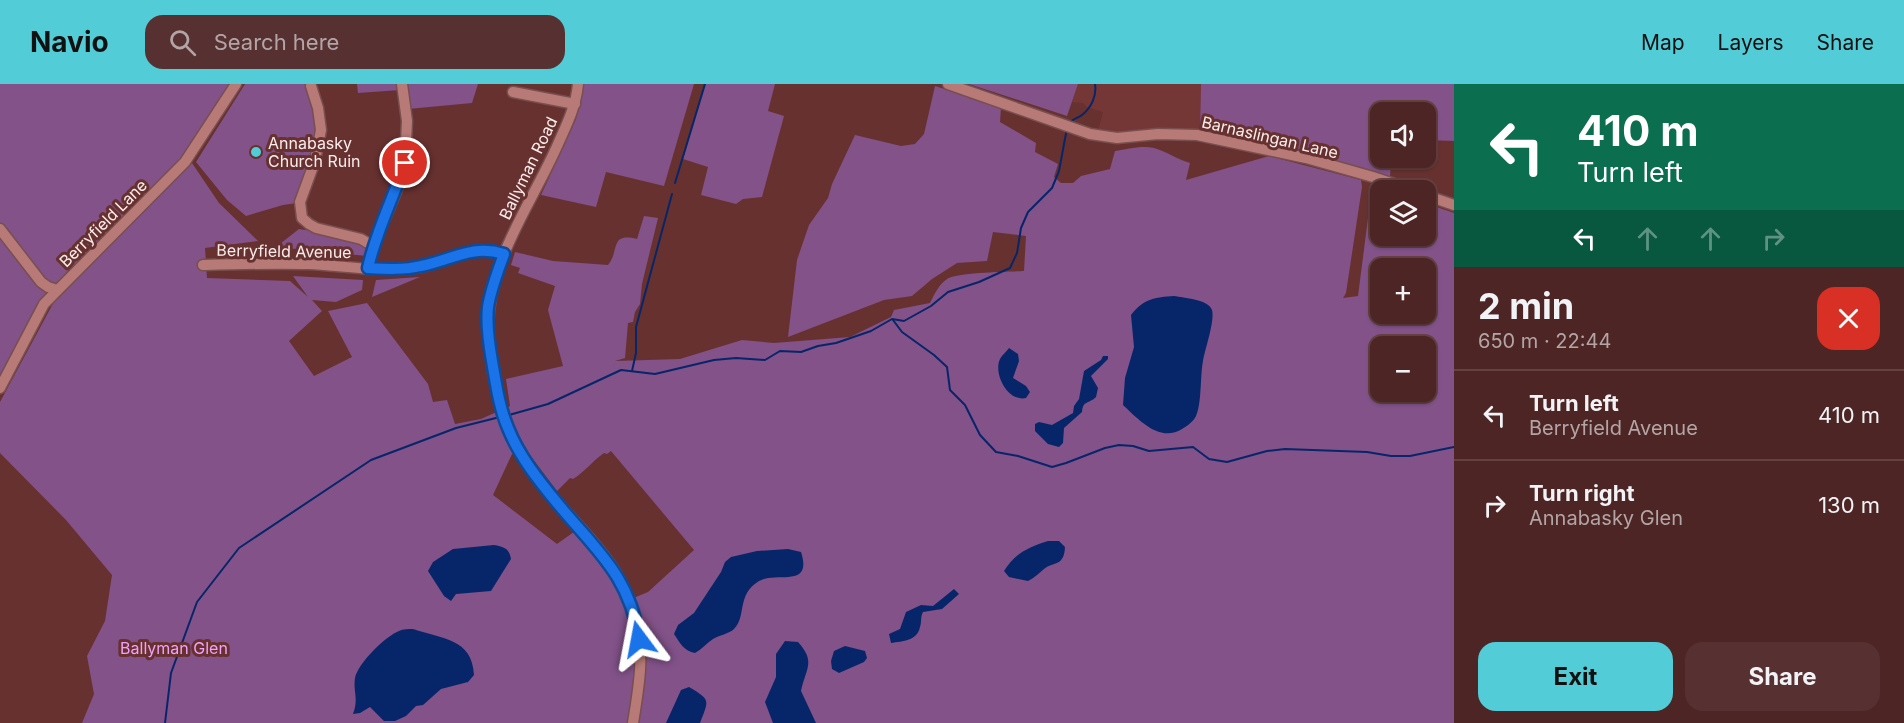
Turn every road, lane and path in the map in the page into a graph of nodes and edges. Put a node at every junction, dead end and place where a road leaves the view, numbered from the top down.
1 (236, 84) edge
2 (402, 84) edge
3 (578, 84) edge
4 (948, 84) edge
5 (311, 86) dead end
6 (513, 92) dead end
7 (575, 104) junction
8 (1382, 180) edge
9 (1436, 199) edge
10 (1454, 205) edge
11 (0, 229) edge
12 (373, 246) junction
13 (504, 254) junction
14 (203, 265) dead end
15 (368, 268) junction
16 (57, 290) junction
17 (0, 388) edge
18 (633, 723) edge

1 - 16 street, Berryfield Lane
2 - 12 street
3 - 7 street, Ballyman Road
4 - 8 street, Barnaslingan Lane
5 - 12 street
6 - 7 street
7 - 13 street, Ballyman Road
9 - 10 street
11 - 16 street
12 - 15 street
13 - 15 street, Berryfield Avenue
13 - 18 street, Ballyman Road
14 - 15 street, Berryfield Avenue
16 - 17 street, Berryfield Lane

